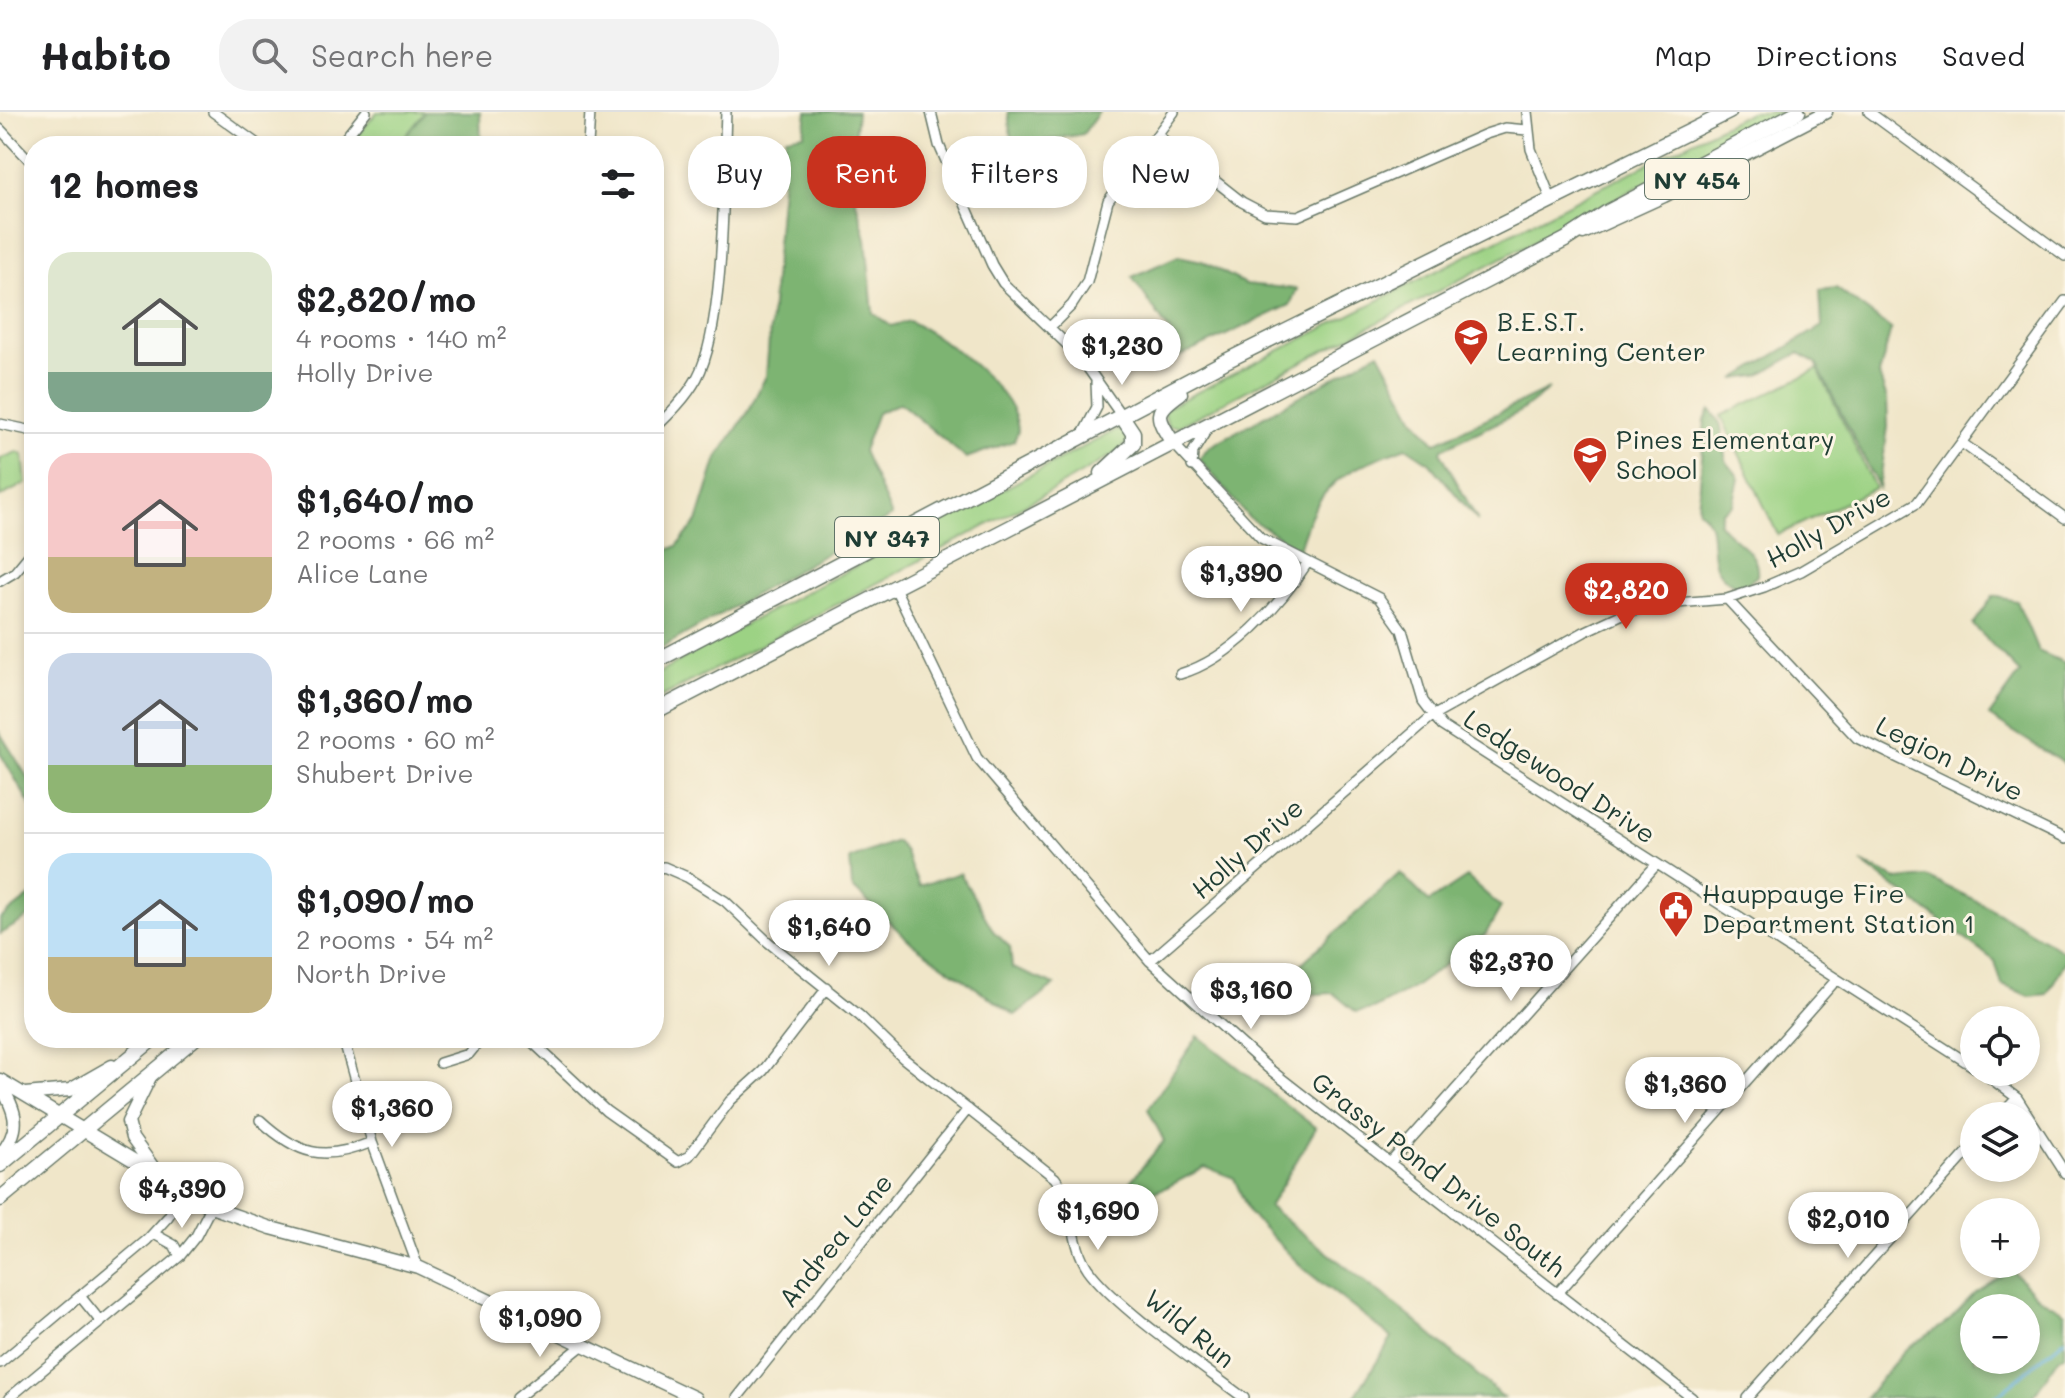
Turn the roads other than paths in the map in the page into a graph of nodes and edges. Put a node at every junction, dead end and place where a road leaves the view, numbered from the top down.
1 (213, 112) edge
2 (366, 112) edge
3 (590, 112) edge
4 (726, 112) edge
5 (931, 112) edge
6 (1174, 112) edge
7 (1527, 112) edge
8 (1729, 112) edge
9 (1798, 112) edge
10 (1826, 112) edge
11 (1869, 112) edge
12 (0, 129) edge
13 (1527, 130) junction
14 (1157, 135) junction
15 (246, 136) edge
16 (347, 136) edge
17 (589, 136) edge
18 (24, 154) edge
19 (1551, 199) junction
20 (1565, 240) junction
21 (2065, 256) edge
22 (2065, 301) edge
23 (1050, 327) junction
24 (1224, 362) junction
25 (1095, 379) junction
26 (1121, 415) junction
27 (664, 419) edge
28 (1212, 422) junction
29 (0, 424) edge
30 (24, 429) edge
31 (1083, 434) junction
32 (1173, 443) junction
33 (1962, 443) junction
34 (1192, 466) junction
35 (1083, 488) junction
36 (2065, 518) edge
37 (24, 561) edge
38 (1308, 562) junction
39 (0, 581) edge
40 (894, 586) junction
41 (1727, 599) junction
42 (664, 657) edge
43 (1180, 674) dead end
44 (664, 707) edge
45 (1431, 717) junction
46 (2065, 839) edge
47 (1657, 864) junction
48 (664, 870) edge
49 (1150, 961) junction
50 (1837, 979) junction
51 (827, 988) junction
52 (140, 1048) edge
53 (142, 1048) edge
54 (183, 1048) edge
55 (346, 1048) edge
56 (474, 1048) edge
57 (539, 1048) edge
58 (1960, 1058) edge
59 (440, 1063) dead end
60 (151, 1074) junction
61 (0, 1082) edge
62 (2001, 1086) edge
63 (22, 1094) junction
64 (2017, 1098) junction
65 (2013, 1102) edge
66 (968, 1109) junction
67 (59, 1117) junction
68 (260, 1120) dead end
69 (82, 1131) junction
70 (372, 1142) junction
71 (0, 1155) edge
72 (1960, 1161) edge
73 (1390, 1163) junction
74 (0, 1165) edge
75 (2065, 1173) edge
76 (161, 1179) junction
77 (183, 1192) junction
78 (0, 1199) edge
79 (211, 1207) junction
80 (154, 1234) junction
81 (180, 1256) junction
82 (418, 1267) junction
83 (1557, 1294) junction
84 (80, 1296) junction
85 (101, 1322) junction
86 (583, 1345) junction
87 (0, 1363) edge
88 (1229, 1394) edge
89 (9, 1398) edge
90 (517, 1398) edge
91 (695, 1398) edge
92 (737, 1398) edge
93 (1244, 1398) edge
94 (1692, 1398) edge
95 (1747, 1398) edge

1 - 15 street
2 - 16 street
3 - 17 street
4 - 27 street
5 - 23 street
6 - 14 street
7 - 13 street
8 - 19 highway, NY 347
9 - 20 highway
10 - 20 main road, NY 454
11 - 21 street
12 - 18 street
13 - 14 street
13 - 19 street
14 - 23 street
19 - 24 highway, NY 347
20 - 28 highway, NY 347
22 - 33 street, Holly Drive
23 - 25 street
24 - 26 highway, NY 347
24 - 32 highway
25 - 26 street
25 - 31 street
26 - 31 highway, NY 347
26 - 35 highway
28 - 32 highway, NY 347
28 - 34 street
29 - 30 street
31 - 42 highway, NY 347
32 - 34 street, Ledgewood Drive
32 - 35 highway, NY 347
33 - 36 street
33 - 41 street, Holly Drive
34 - 38 street, Ledgewood Drive
35 - 40 highway, NY 347
37 - 39 street
38 - 43 street
38 - 45 street, Ledgewood Drive
40 - 44 highway, NY 347
40 - 49 street, Grassy Pond Drive South
41 - 45 street, Holly Drive
41 - 46 street, Legion Drive
45 - 47 street, Ledgewood Drive
45 - 49 street, Holly Drive
47 - 50 street, Ledgewood Drive
47 - 73 street
48 - 51 street, Wild Run
49 - 73 street, Grassy Pond Drive South
50 - 58 street, Ledgewood Drive
50 - 83 street
51 - 57 street
51 - 66 street, Wild Run
52 - 63 main road
53 - 67 highway
54 - 60 highway
55 - 70 street
56 - 59 street
60 - 69 highway
60 - 76 main road
61 - 63 main road
61 - 71 main road
62 - 64 street
63 - 67 main road
64 - 65 street
64 - 75 street
66 - 88 street, Wild Run
66 - 92 street, Andrea Lane
67 - 69 main road
67 - 74 highway
68 - 70 street
69 - 76 main road
69 - 78 highway
70 - 82 street
72 - 95 street
73 - 83 street, Grassy Pond Drive South
76 - 77 main road
77 - 79 main road
77 - 80 street
79 - 81 street
79 - 82 main road
80 - 81 street
80 - 84 street
81 - 85 street
82 - 86 main road
83 - 94 street, Grassy Pond Drive South
84 - 85 street
84 - 87 street
85 - 89 street
86 - 90 street
86 - 91 main road
88 - 93 street, Wild Run

